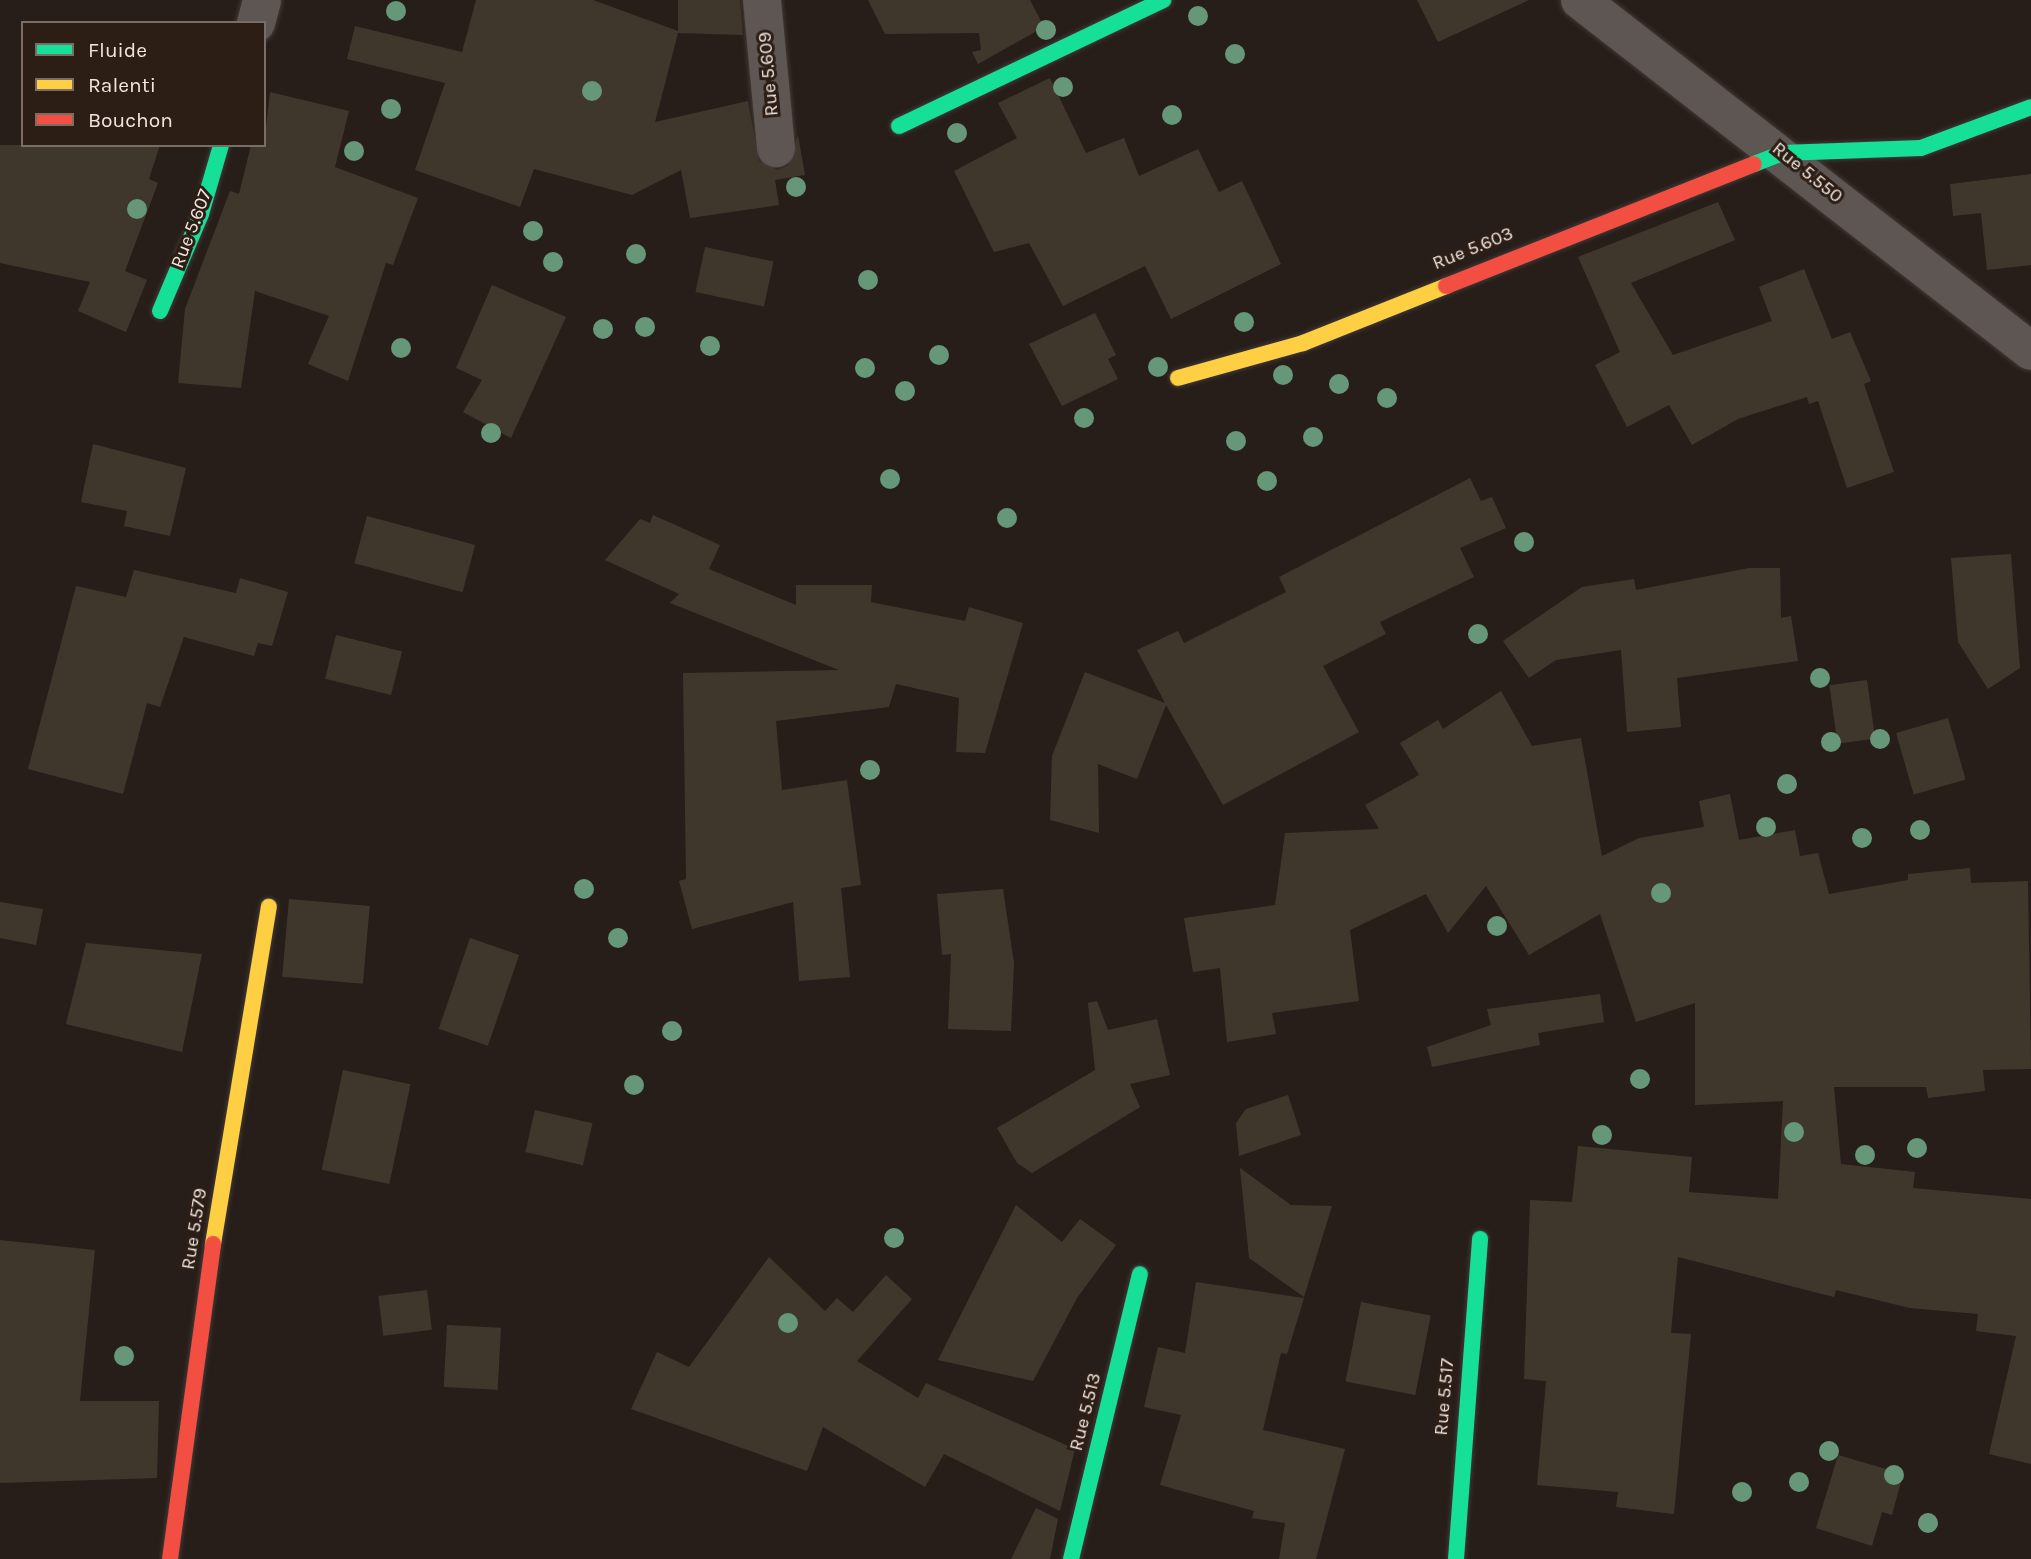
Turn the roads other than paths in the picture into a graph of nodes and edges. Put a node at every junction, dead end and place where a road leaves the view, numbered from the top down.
1 (262, 0) edge
2 (762, 0) edge
3 (1163, 0) edge
4 (1580, 0) edge
5 (257, 21) edge
6 (2031, 107) edge
7 (899, 126) dead end
8 (219, 147) edge
9 (776, 148) dead end
10 (1782, 153) junction
11 (160, 311) dead end
12 (2031, 351) edge
13 (1178, 378) dead end
14 (269, 906) dead end
15 (1480, 1239) dead end
16 (1140, 1274) dead end
17 (170, 1559) edge
18 (1072, 1559) edge
19 (1456, 1559) edge

1 - 5 street
2 - 9 street, Rue 5.609
3 - 7 street
4 - 10 street, Rue 5.550
6 - 10 street, Rue 5.603
8 - 11 street, Rue 5.607
10 - 12 street, Rue 5.550
10 - 13 street, Rue 5.603
14 - 17 street, Rue 5.579
15 - 19 street, Rue 5.517
16 - 18 street, Rue 5.513

